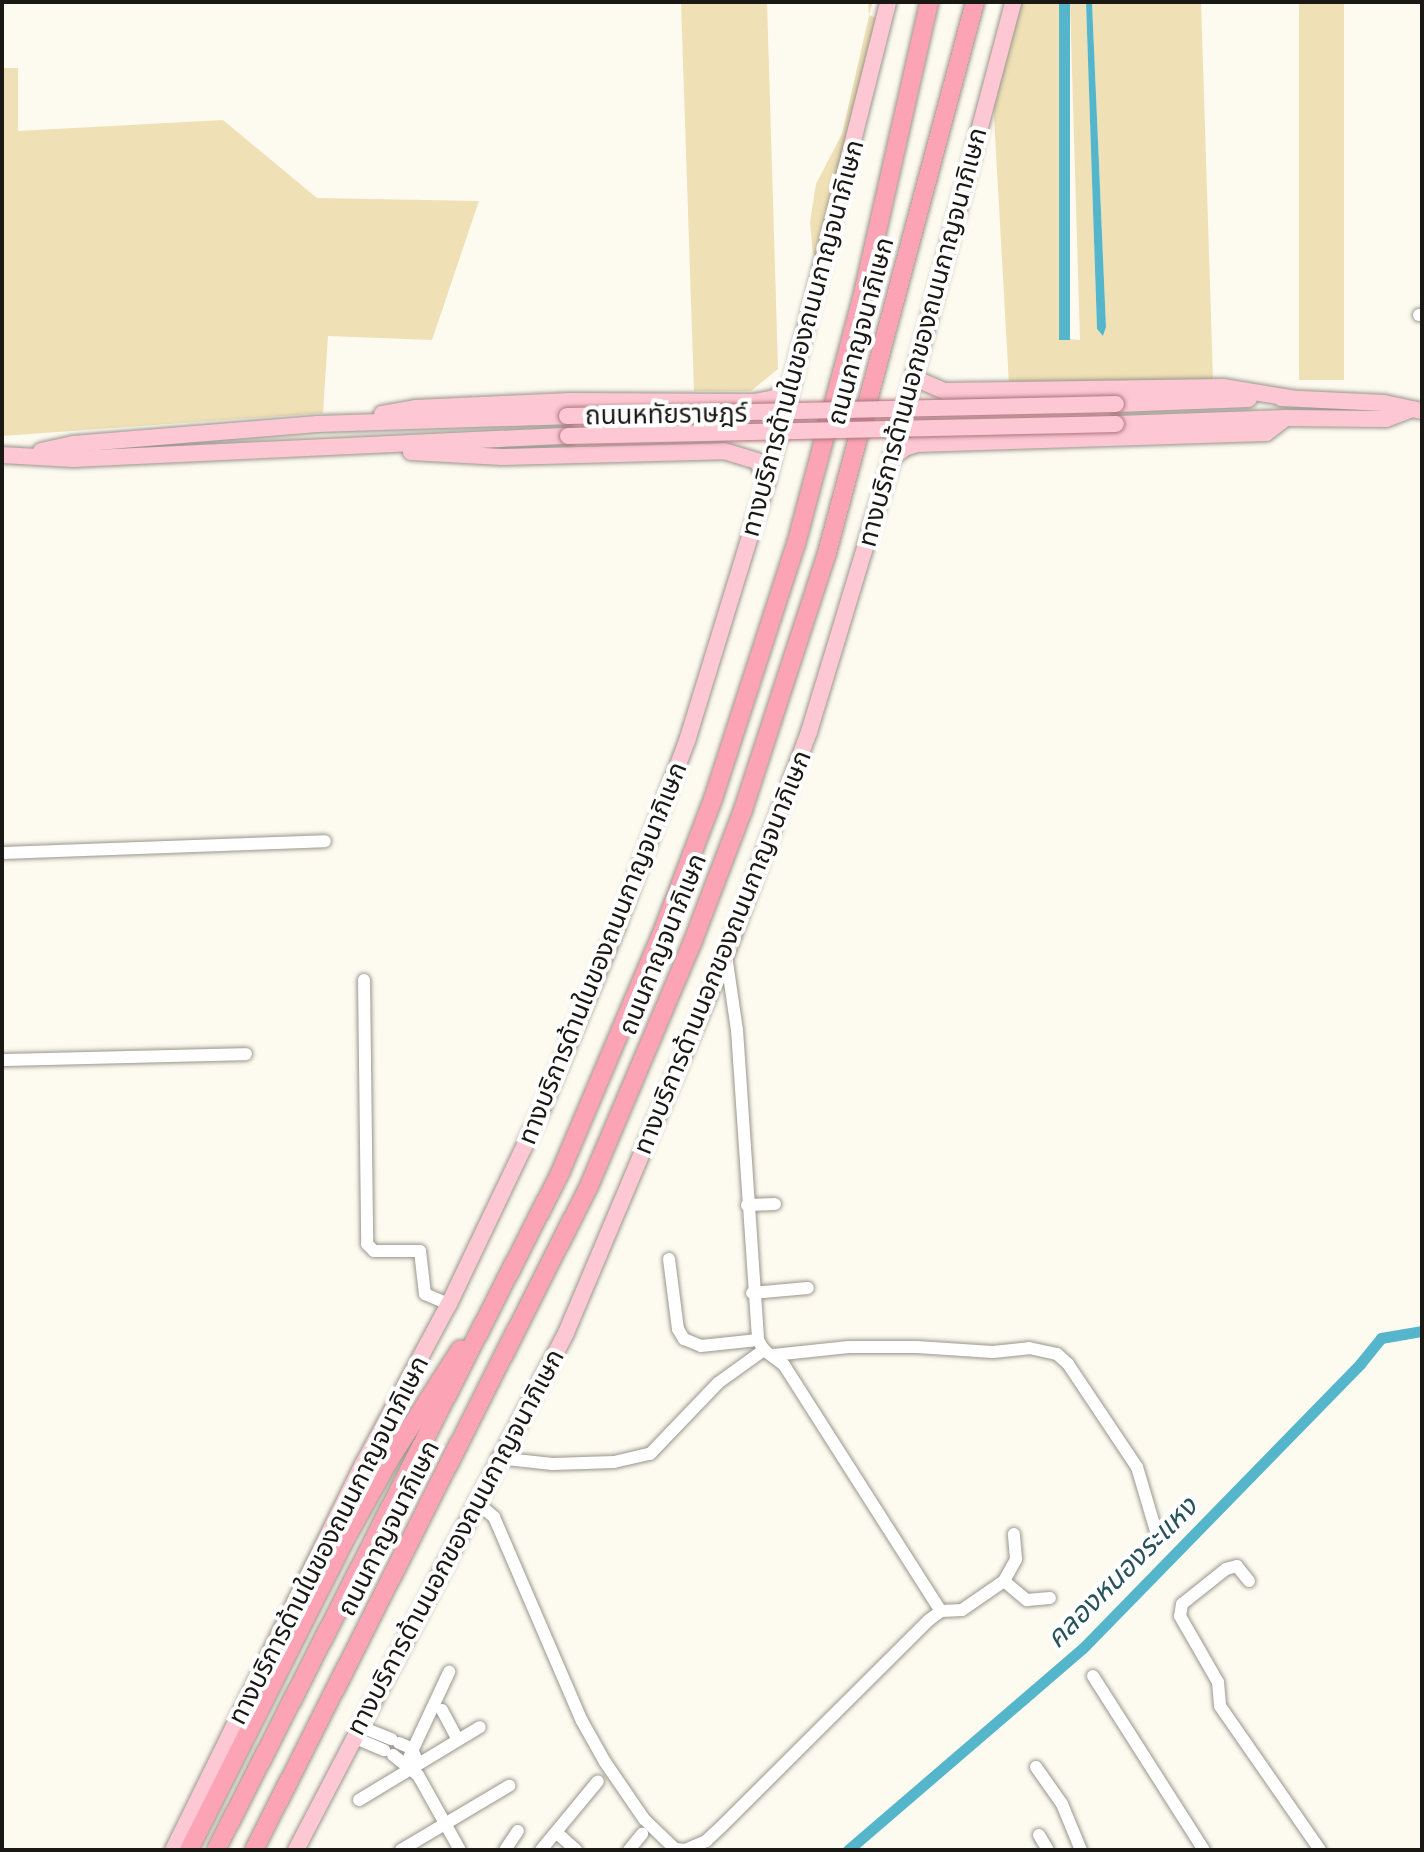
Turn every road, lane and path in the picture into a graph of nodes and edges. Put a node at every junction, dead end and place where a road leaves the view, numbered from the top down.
1 (888, 2) edge
2 (929, 2) edge
3 (975, 2) edge
4 (1013, 2) edge
5 (914, 378) junction
6 (793, 382) junction
7 (965, 392) junction
8 (1291, 398) junction
9 (1416, 411) edge
10 (1286, 418) junction
11 (317, 424) junction
12 (965, 443) junction
13 (316, 448) junction
14 (2, 455) edge
15 (20, 455) junction
16 (892, 458) junction
17 (767, 481) junction
18 (325, 841) dead end
19 (2, 853) edge
20 (726, 955) junction
21 (364, 980) dead end
22 (246, 1054) dead end
23 (2, 1060) edge
24 (775, 1204) dead end
25 (747, 1205) junction
26 (669, 1259) dead end
27 (808, 1288) dead end
28 (752, 1293) junction
29 (494, 1303) junction
30 (449, 1304) junction
31 (765, 1348) junction
32 (497, 1458) junction
33 (475, 1501) junction
34 (1156, 1531) dead end
35 (1014, 1534) dead end
36 (1004, 1581) junction
37 (1249, 1581) dead end
38 (1050, 1598) dead end
39 (941, 1611) junction
40 (449, 1672) dead end
41 (1093, 1676) dead end
42 (442, 1710) dead end
43 (480, 1727) dead end
44 (356, 1731) junction
45 (458, 1740) junction
46 (413, 1764) junction
47 (1036, 1767) dead end
48 (254, 1776) junction
49 (598, 1781) dead end
50 (509, 1786) dead end
51 (359, 1800) dead end
52 (446, 1825) junction
53 (518, 1831) dead end
54 (556, 1832) junction
55 (642, 1834) dead end
56 (1039, 1835) dead end
57 (173, 1850) edge
58 (190, 1850) edge
59 (216, 1850) edge
60 (254, 1850) edge
61 (296, 1850) edge
62 (401, 1850) edge
63 (460, 1850) edge
64 (505, 1850) edge
65 (541, 1850) edge
66 (576, 1850) edge
67 (629, 1850) edge
68 (1048, 1850) edge
69 (1081, 1850) edge
70 (1204, 1850) edge
71 (1320, 1850) edge

1 - 6 main road, ทางบริการด้านในของถนนกาญจนาภิเษก
2 - 29 highway, ถนนกาญจนาภิเษก
3 - 60 highway, ถนนกาญจนาภิเษก
4 - 5 main road, ทางบริการด้านนอกของถนนกาญจนาภิเษก
5 - 7 main road
5 - 16 main road, ทางบริการด้านนอกของถนนกาญจนาภิเษก
6 - 11 main road
6 - 17 main road, ทางบริการด้านในของถนนกาญจนาภิเษก
7 - 8 main road
7 - 12 main road
8 - 9 main road, ถนนหทัยราษฎร์
8 - 11 main road, ถนนหทัยราษฎร์, bridge
9 - 10 main road, ถนนหทัยราษฎร์
10 - 12 main road
10 - 13 main road, ถนนหทัยราษฎร์, bridge
11 - 15 main road, ถนนหทัยราษฎร์
12 - 16 main road
13 - 15 main road, ถนนหทัยราษฎร์
13 - 17 main road
14 - 15 main road, ถนนหทัยราษฎร์
16 - 20 main road, ทางบริการด้านนอกของถนนกาญจนาภิเษก
17 - 30 main road, ทางบริการด้านในของถนนกาญจนาภิเษก
18 - 19 street
20 - 25 street
20 - 32 main road, ทางบริการด้านนอกของถนนกาญจนาภิเษก
21 - 30 street
22 - 23 street
24 - 25 street
25 - 28 street
26 - 31 street
27 - 28 street
28 - 31 street
29 - 48 highway, ถนนกาญจนาภิเษก
29 - 58 highway
30 - 57 main road, ทางบริการด้านในของถนนกาญจนาภิเษก
31 - 32 street
31 - 34 street
31 - 39 street
32 - 33 main road, ทางบริการด้านนอกของถนนกาญจนาภิเษก
33 - 39 street
33 - 44 main road, ทางบริการด้านนอกของถนนกาญจนาภิเษก
35 - 36 street
36 - 38 street
36 - 39 street
37 - 71 street
40 - 46 street
41 - 70 street
42 - 45 street
43 - 45 street
44 - 46 street
44 - 61 main road, ทางบริการด้านนอกของถนนกาญจนาภิเษก
45 - 46 street
46 - 51 street
46 - 52 street
47 - 69 street
48 - 58 highway
48 - 59 highway, ถนนกาญจนาภิเษก
49 - 54 street
50 - 52 street
52 - 62 street
52 - 63 street
53 - 64 street
54 - 65 street
54 - 66 street
55 - 67 street
56 - 68 street

